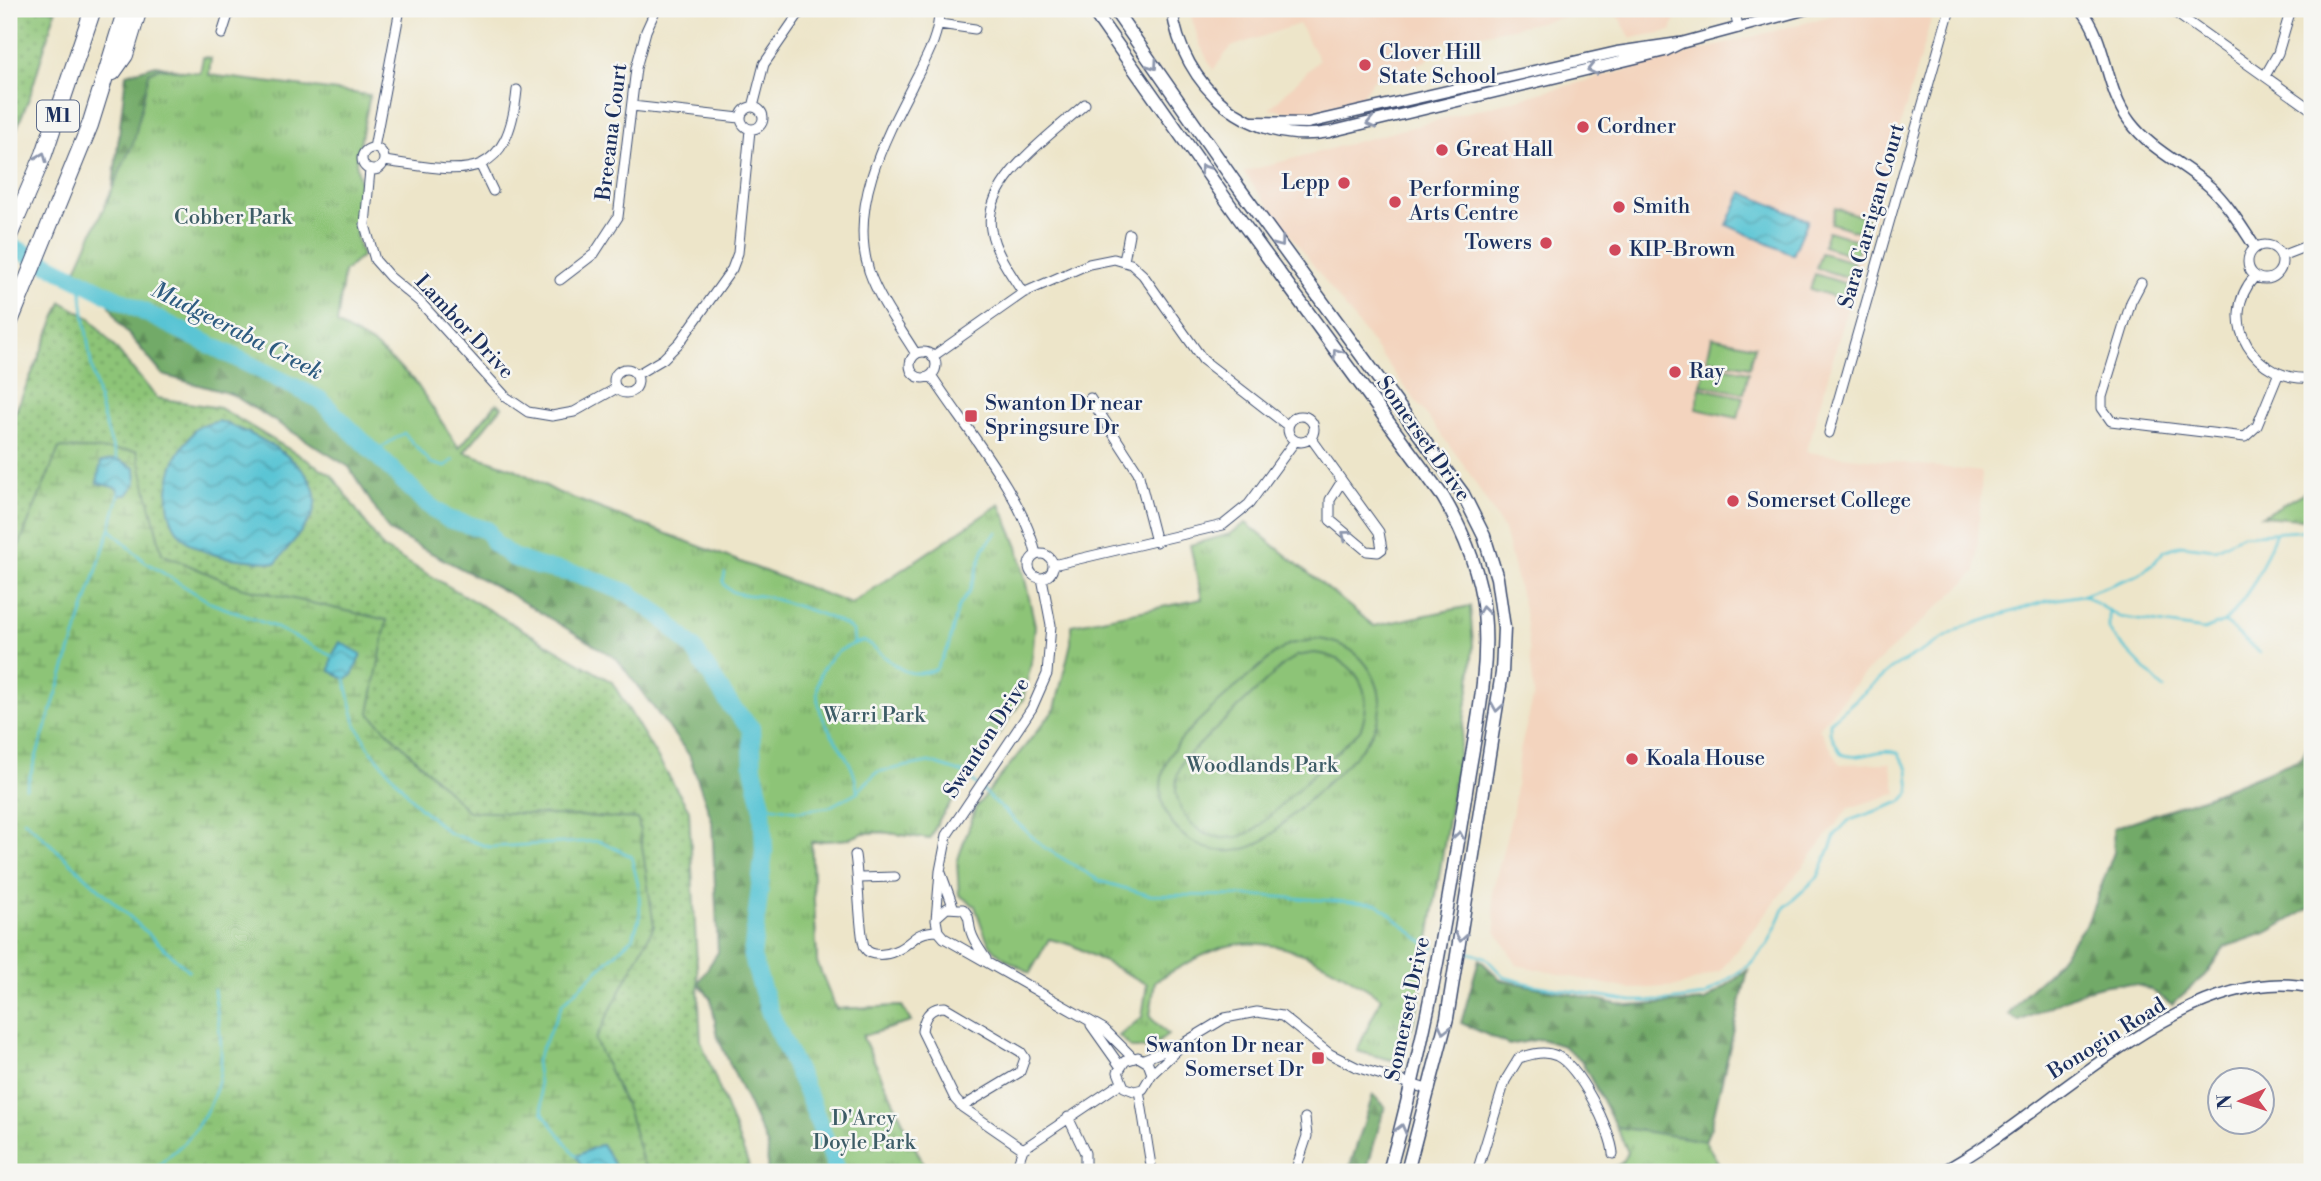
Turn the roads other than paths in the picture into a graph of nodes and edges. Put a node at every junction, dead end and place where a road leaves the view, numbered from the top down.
1 (93, 9) edge
2 (127, 9) edge
3 (139, 9) edge
4 (230, 9) edge
5 (400, 9) edge
6 (656, 9) edge
7 (802, 9) edge
8 (939, 9) edge
9 (1092, 9) edge
10 (1114, 9) edge
11 (1165, 9) edge
12 (1172, 9) edge
13 (1735, 9) edge
14 (1807, 9) edge
15 (1950, 9) edge
16 (2081, 9) edge
17 (2170, 9) edge
18 (2291, 9) edge
19 (1174, 21) junction
20 (939, 24) junction
21 (1738, 28) junction
22 (975, 29) dead end
23 (222, 34) dead end
24 (2265, 76) junction
25 (103, 86) junction
26 (517, 90) dead end
27 (1085, 104) dead end
28 (632, 106) junction
29 (753, 107) junction
30 (2312, 110) edge
31 (740, 118) junction
32 (750, 130) junction
33 (374, 148) junction
34 (384, 161) junction
35 (481, 166) junction
36 (370, 170) junction
37 (493, 191) dead end
38 (1129, 234) dead end
39 (9, 236) edge
40 (2312, 244) edge
41 (2255, 247) junction
42 (2281, 256) junction
43 (1124, 261) junction
44 (2255, 276) junction
45 (560, 280) dead end
46 (2141, 283) dead end
47 (1023, 293) junction
48 (9, 324) edge
49 (916, 354) junction
50 (932, 357) junction
51 (636, 375) junction
52 (931, 375) junction
53 (2278, 375) junction
54 (2312, 377) edge
55 (617, 388) junction
56 (1090, 398) dead end
57 (1288, 426) junction
58 (1829, 433) dead end
59 (1311, 438) junction
60 (1295, 441) junction
61 (1342, 481) junction
62 (1156, 542) junction
63 (1036, 554) junction
64 (1053, 565) junction
65 (1042, 579) junction
66 (855, 855) dead end
67 (940, 871) junction
68 (895, 877) dead end
69 (860, 878) junction
70 (953, 906) junction
71 (938, 916) junction
72 (970, 929) junction
73 (938, 931) junction
74 (954, 941) junction
75 (989, 964) junction
76 (2312, 988) edge
77 (1090, 1024) junction
78 (1182, 1044) junction
79 (1132, 1057) junction
80 (1144, 1059) junction
81 (1120, 1066) junction
82 (1152, 1074) junction
83 (1121, 1083) junction
84 (1413, 1085) junction
85 (1139, 1090) junction
86 (1430, 1090) junction
87 (962, 1107) junction
88 (1068, 1117) junction
89 (1305, 1118) dead end
90 (1023, 1149) junction
91 (1613, 1154) dead end
92 (1015, 1172) edge
93 (1085, 1172) edge
94 (1152, 1172) edge
95 (1295, 1172) edge
96 (1390, 1172) edge
97 (1407, 1172) edge
98 (1477, 1172) edge
99 (1941, 1172) edge

39 -> 1 highway, M1
2 - 25 highway, M1
3 - 25 highway
4 - 23 street
5 - 33 street, Lambor Drive
6 - 28 street, Breeana Court
7 - 29 street, Lambor Drive
8 - 20 street, Swanton Drive
84 -> 9 main road, Somerset Drive
10 -> 86 main road, Somerset Drive
11 - 19 street
12 - 19 street
13 - 21 street
14 - 21 street
15 - 58 street, Sara Carrigan Court
16 - 41 street
17 - 24 street
18 - 24 street
19 - 21 street
20 - 22 street
20 - 49 street, Swanton Drive
24 - 30 street
25 - 48 highway, M1
26 - 35 street
27 - 47 street
28 - 31 street
28 - 45 street, Breeana Court
29 - 31 street
29 - 32 street, Lambor Drive
31 - 32 street
32 - 51 street, Lambor Drive
33 - 34 street
33 - 36 street, Lambor Drive
34 - 35 street
34 - 36 street
35 - 37 street
36 - 55 street, Lambor Drive
38 - 43 street
40 - 42 street
41 - 42 street
41 - 44 street
42 - 44 street
43 - 47 street
43 - 57 street
44 - 53 street
46 - 53 street
47 - 50 street
49 - 50 street
49 - 52 street, Swanton Drive
50 - 52 street
51 - 55 street, Lambor Drive
51 - 55 street, Lambor Drive
52 - 63 street, Swanton Drive
53 - 54 street
56 - 62 street
57 - 59 street
57 - 60 street
59 - 60 street
59 - 61 street
60 - 62 street
61 -> 61 street
62 - 64 street
63 - 64 street
63 - 65 street, Swanton Drive
64 - 65 street
65 - 67 street, Swanton Drive
66 - 69 street
67 - 70 street
67 - 71 street, Swanton Drive
68 - 69 street
69 - 73 street
70 - 71 street
70 - 72 street
71 - 73 street, Swanton Drive
72 - 74 street
72 - 75 street
73 - 74 street
74 - 75 street
75 - 77 street
76 - 99 street, Bonogin Road
77 - 79 street
77 - 81 street
78 - 80 street
78 - 82 street
78 - 84 street
79 - 80 street
79 - 81 street
80 - 82 street
81 - 83 street
82 - 85 street
83 - 85 street
83 - 88 street
84 - 86 street
96 -> 84 main road, Somerset Drive
85 - 94 street
86 - 97 main road, Somerset Drive
87 - 87 street
87 - 90 street
88 - 90 street
88 - 93 street
89 - 95 street
90 - 92 street
91 - 98 street

